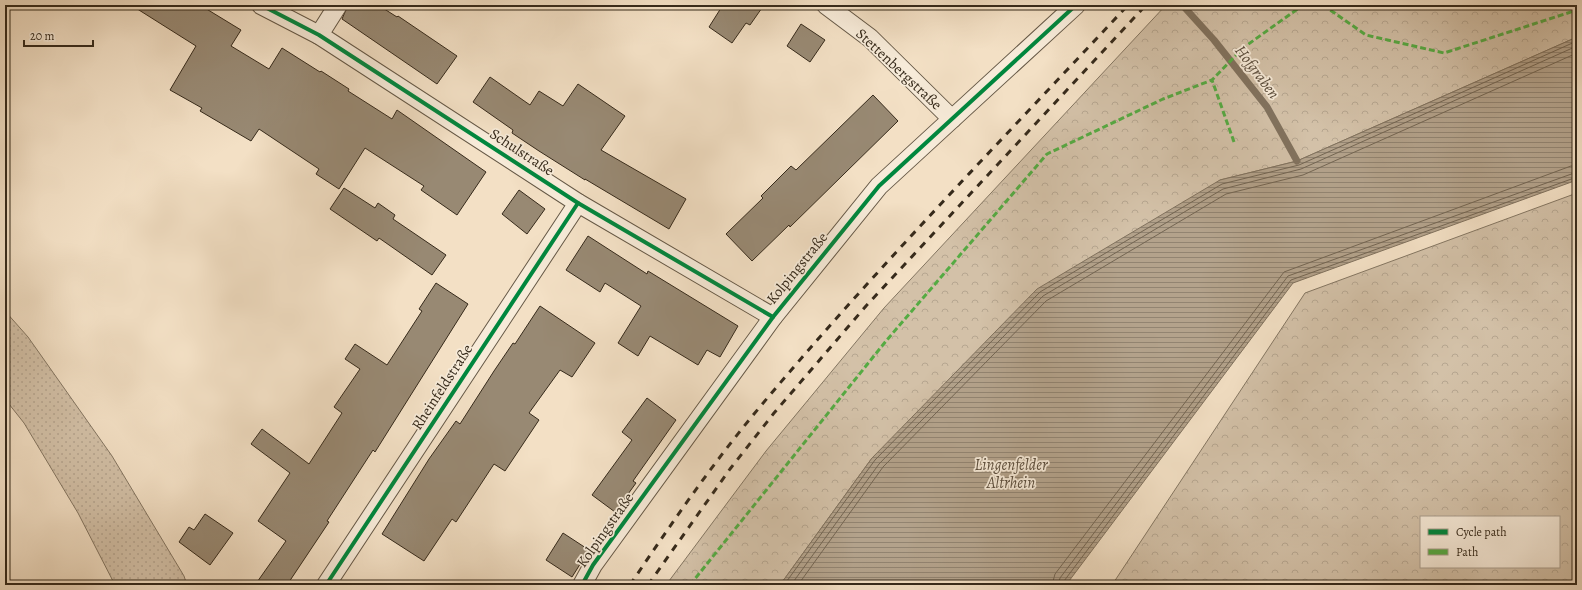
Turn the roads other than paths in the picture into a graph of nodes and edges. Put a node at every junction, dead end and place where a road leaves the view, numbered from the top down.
1 (261, 5) edge
2 (338, 5) edge
3 (826, 5) edge
4 (1076, 5) edge
5 (319, 35) junction
6 (952, 119) junction
7 (578, 203) junction
8 (773, 316) junction
9 (326, 585) edge
10 (582, 585) edge

1 - 5 street, Schulstraße
2 - 5 street
3 - 6 street, Stettenbergstraße
4 - 6 street, Kolpingstraße
5 - 7 street, Schulstraße
6 - 8 street, Kolpingstraße
7 - 8 street, Schulstraße
7 - 9 street, Rheinfeldstraße
8 - 10 street, Kolpingstraße

